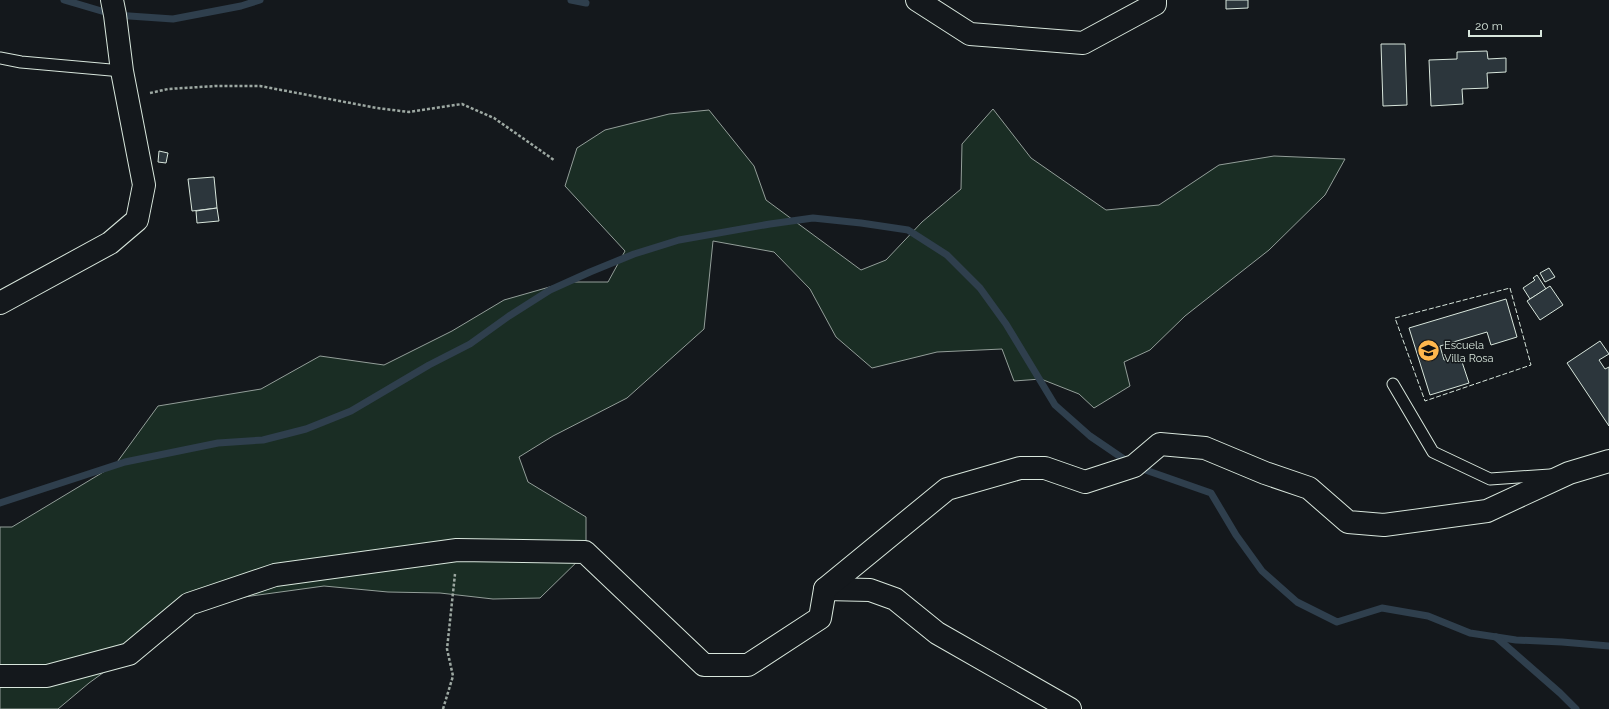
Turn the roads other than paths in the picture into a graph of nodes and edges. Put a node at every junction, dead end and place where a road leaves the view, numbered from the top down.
1 (112, 0) edge
2 (917, 0) edge
3 (1155, 0) edge
4 (0, 58) edge
5 (122, 71) junction
6 (0, 303) edge
7 (1393, 384) dead end
8 (1609, 461) edge
9 (1569, 473) junction
10 (825, 589) junction
11 (0, 676) edge
12 (1070, 709) edge

1 - 5 street
2 - 3 street
4 - 5 lane
5 - 6 street
7 - 9 lane
8 - 9 street
9 - 10 street
10 - 11 street
10 - 12 street

